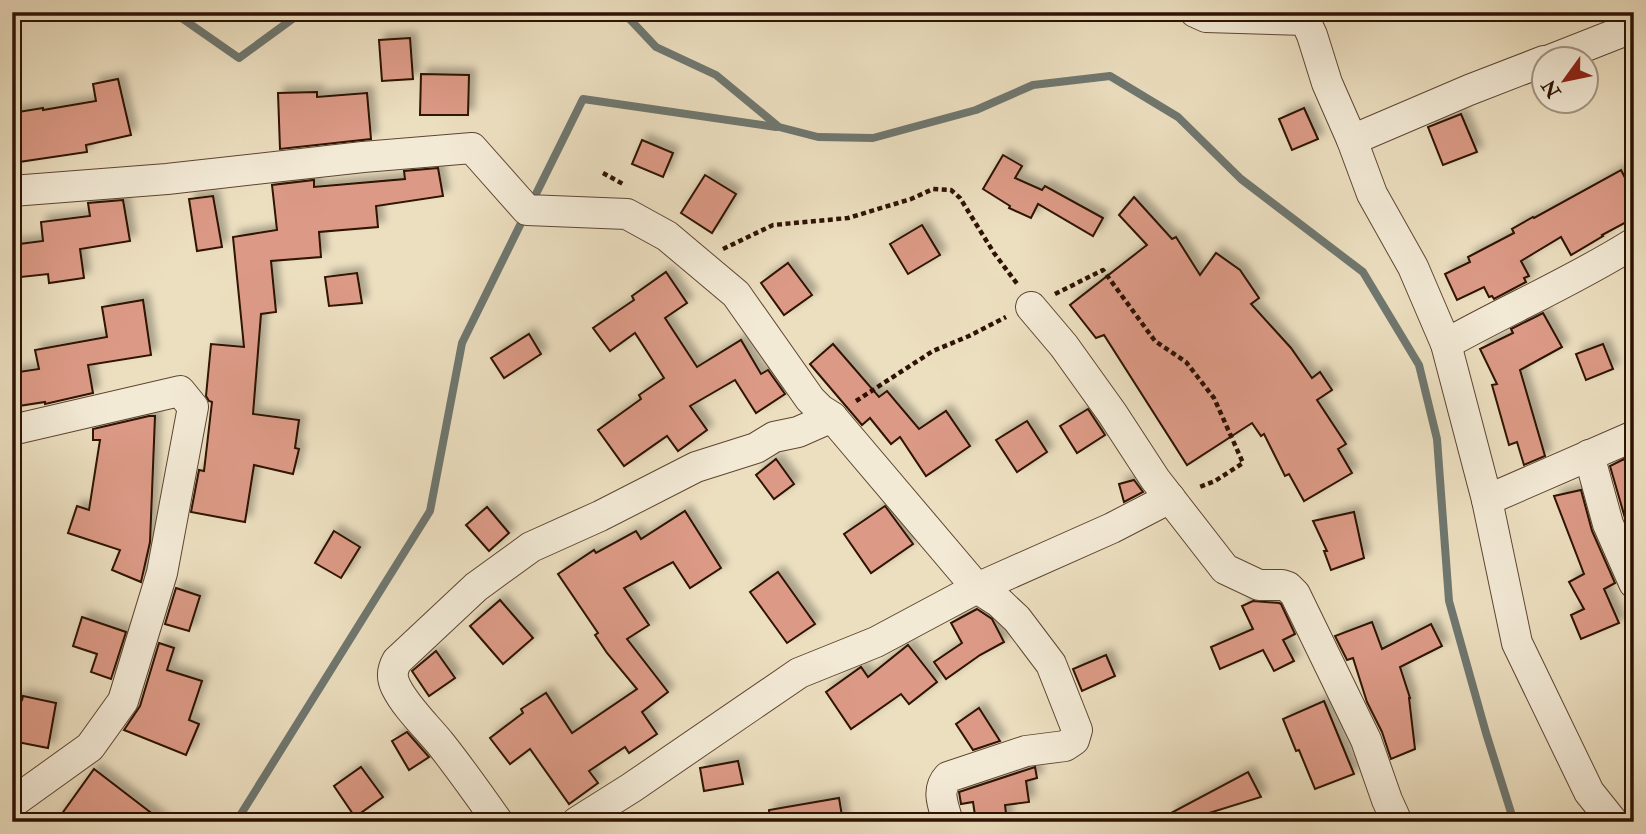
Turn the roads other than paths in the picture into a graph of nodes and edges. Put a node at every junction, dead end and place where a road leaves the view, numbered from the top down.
1 (1195, 12) edge
2 (1634, 27) edge
3 (1586, 46) edge
4 (1530, 67) edge
5 (1352, 140) junction
6 (12, 191) edge
7 (1634, 243) edge
8 (1031, 307) road end
9 (1446, 344) junction
10 (831, 417) junction
11 (12, 430) edge
12 (1634, 436) edge
13 (1589, 455) junction
14 (1170, 498) junction
15 (1487, 500) junction
16 (1634, 583) edge
17 (977, 588) junction
18 (12, 803) edge
19 (498, 822) edge
20 (577, 822) edge
21 (948, 822) edge
22 (1397, 822) edge
23 (1613, 822) edge

1 - 5 street
2 - 3 street
4 - 5 street
5 - 9 street
6 - 10 street
7 - 9 street
8 - 14 street
9 - 15 street
10 - 17 street
10 - 19 street
11 - 18 street
12 - 13 street
13 - 15 street
13 - 16 street
14 - 17 street
14 - 22 street
15 - 23 street
17 - 20 street
17 - 21 street

